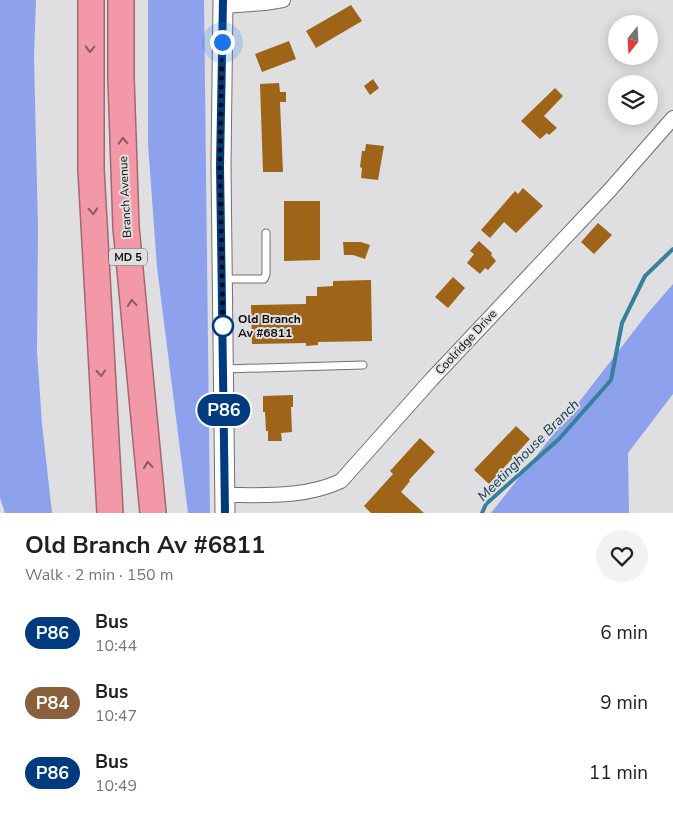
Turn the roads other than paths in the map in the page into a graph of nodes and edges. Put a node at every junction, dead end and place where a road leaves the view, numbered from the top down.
1 (91, 0) edge
2 (121, 0) edge
3 (283, 0) edge
4 (223, 3) edge
5 (673, 118) edge
6 (266, 233) dead end
7 (223, 279) junction
8 (363, 365) dead end
9 (224, 369) junction
10 (225, 504) edge
11 (110, 513) edge
12 (153, 513) edge

1 -> 11 highway, MD 5
12 -> 2 highway, Branch Avenue / MD 5
3 - 4 street
4 - 7 main road
5 - 10 street, Coolridge Drive
6 - 7 lane
7 - 9 main road
8 - 9 lane
9 - 10 main road

